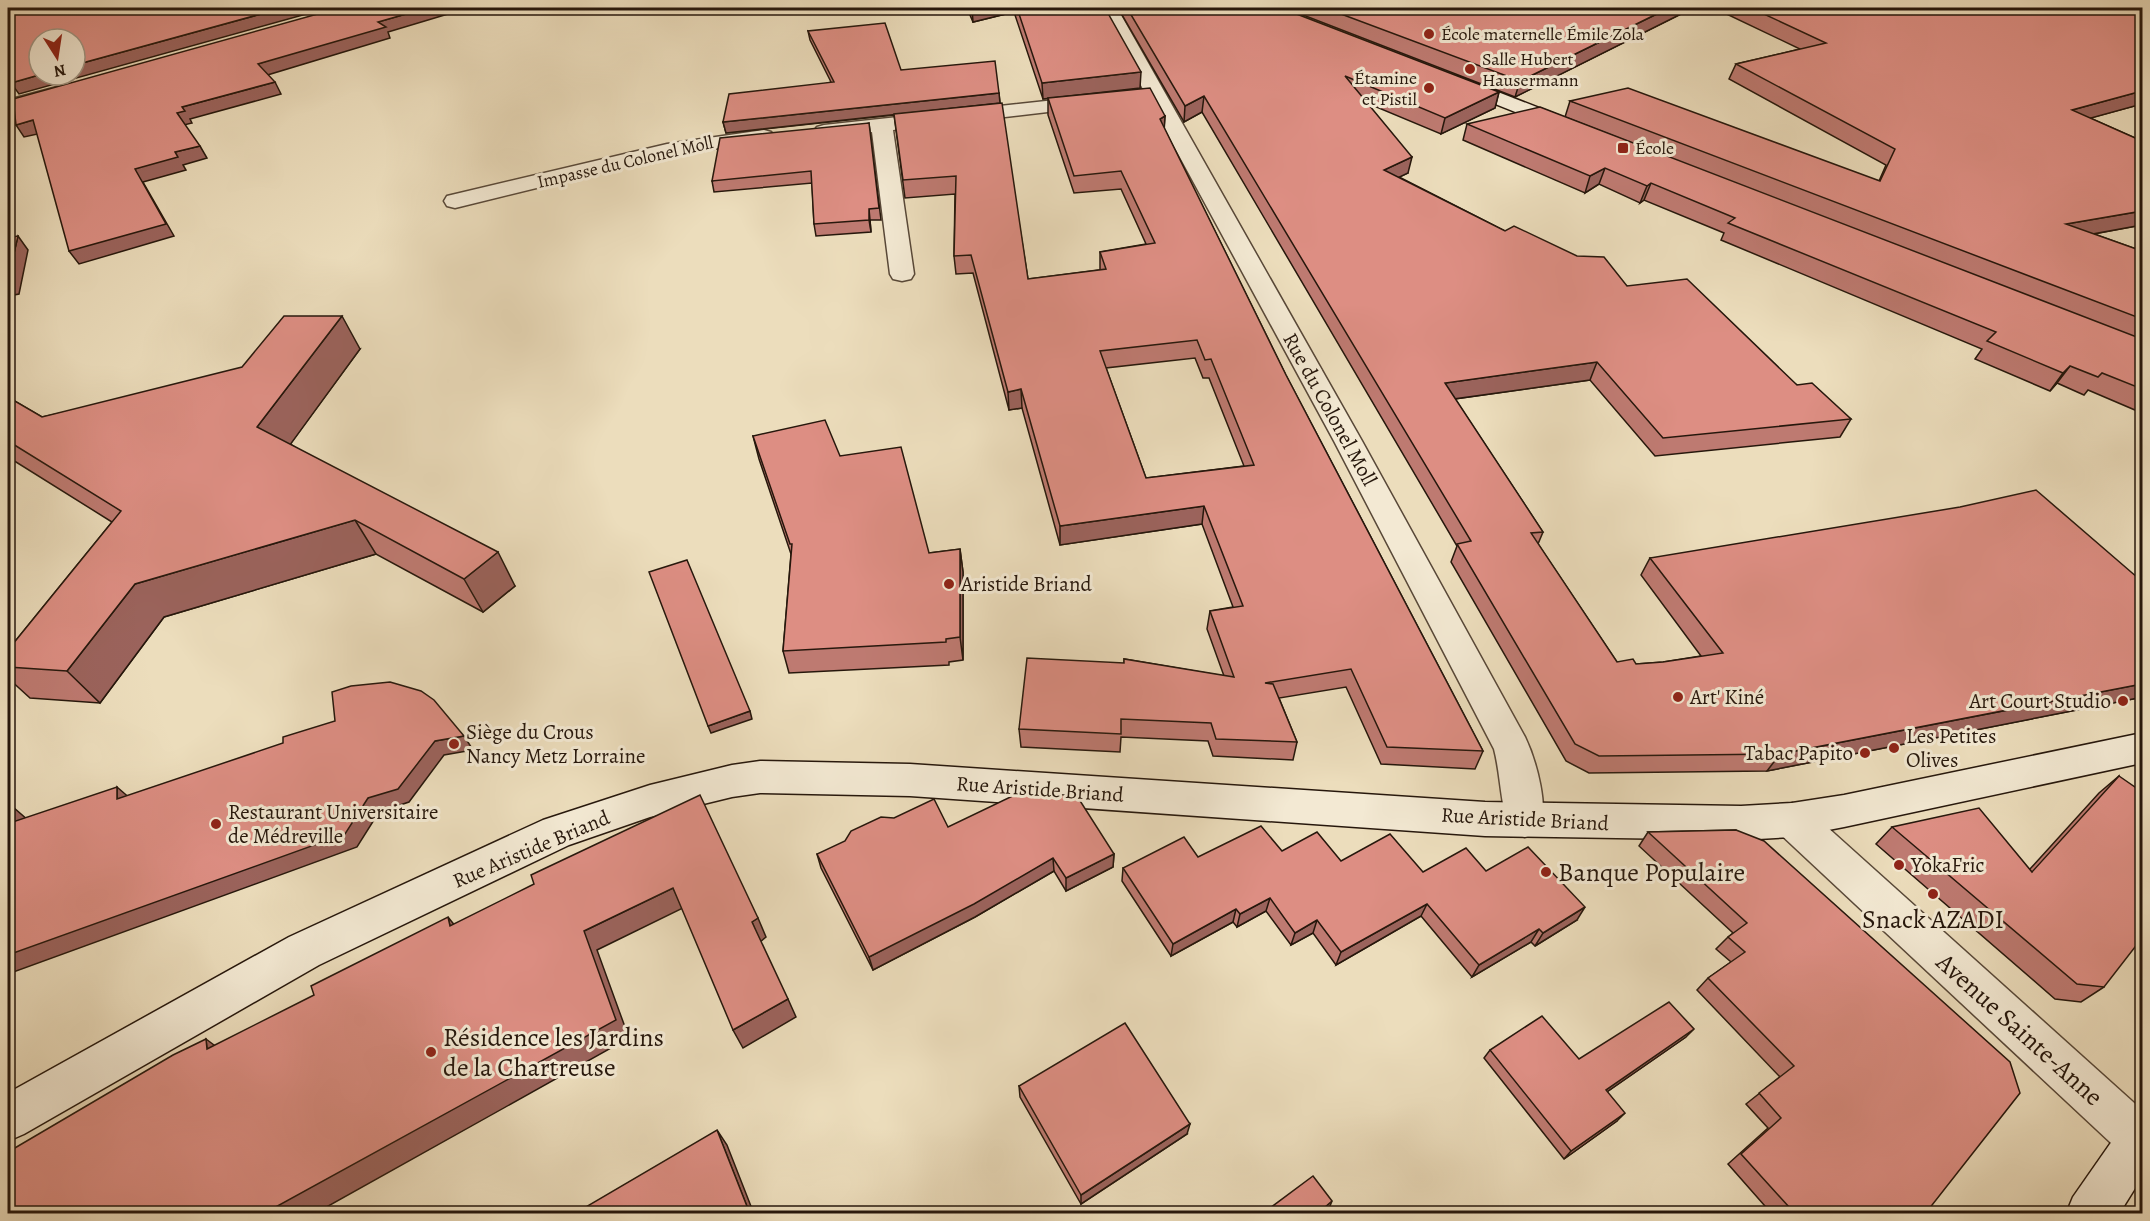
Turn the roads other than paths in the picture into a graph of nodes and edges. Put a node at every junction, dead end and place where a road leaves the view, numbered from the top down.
1 (1108, 8) edge
2 (1438, 74) edge
3 (71, 89) edge
4 (1135, 98) junction
5 (8, 106) edge
6 (882, 126) junction
7 (1590, 135) edge
8 (455, 201) dead end
9 (902, 274) dead end
10 (2142, 748) edge
11 (1525, 820) junction
12 (1792, 820) junction
13 (8, 1118) edge
14 (2142, 1139) edge
15 (2090, 1214) edge

1 - 4 street, Rue du Colonel Moll
2 - 7 street
3 - 5 street
4 - 6 street, Impasse du Colonel Moll
4 - 11 street, Rue du Colonel Moll
6 - 8 street, Impasse du Colonel Moll
6 - 9 street
10 - 12 street, Rue Aristide Briand
11 - 12 street, Rue Aristide Briand
11 - 13 street, Rue Aristide Briand
12 - 14 street, Avenue Sainte-Anne
14 - 15 street

